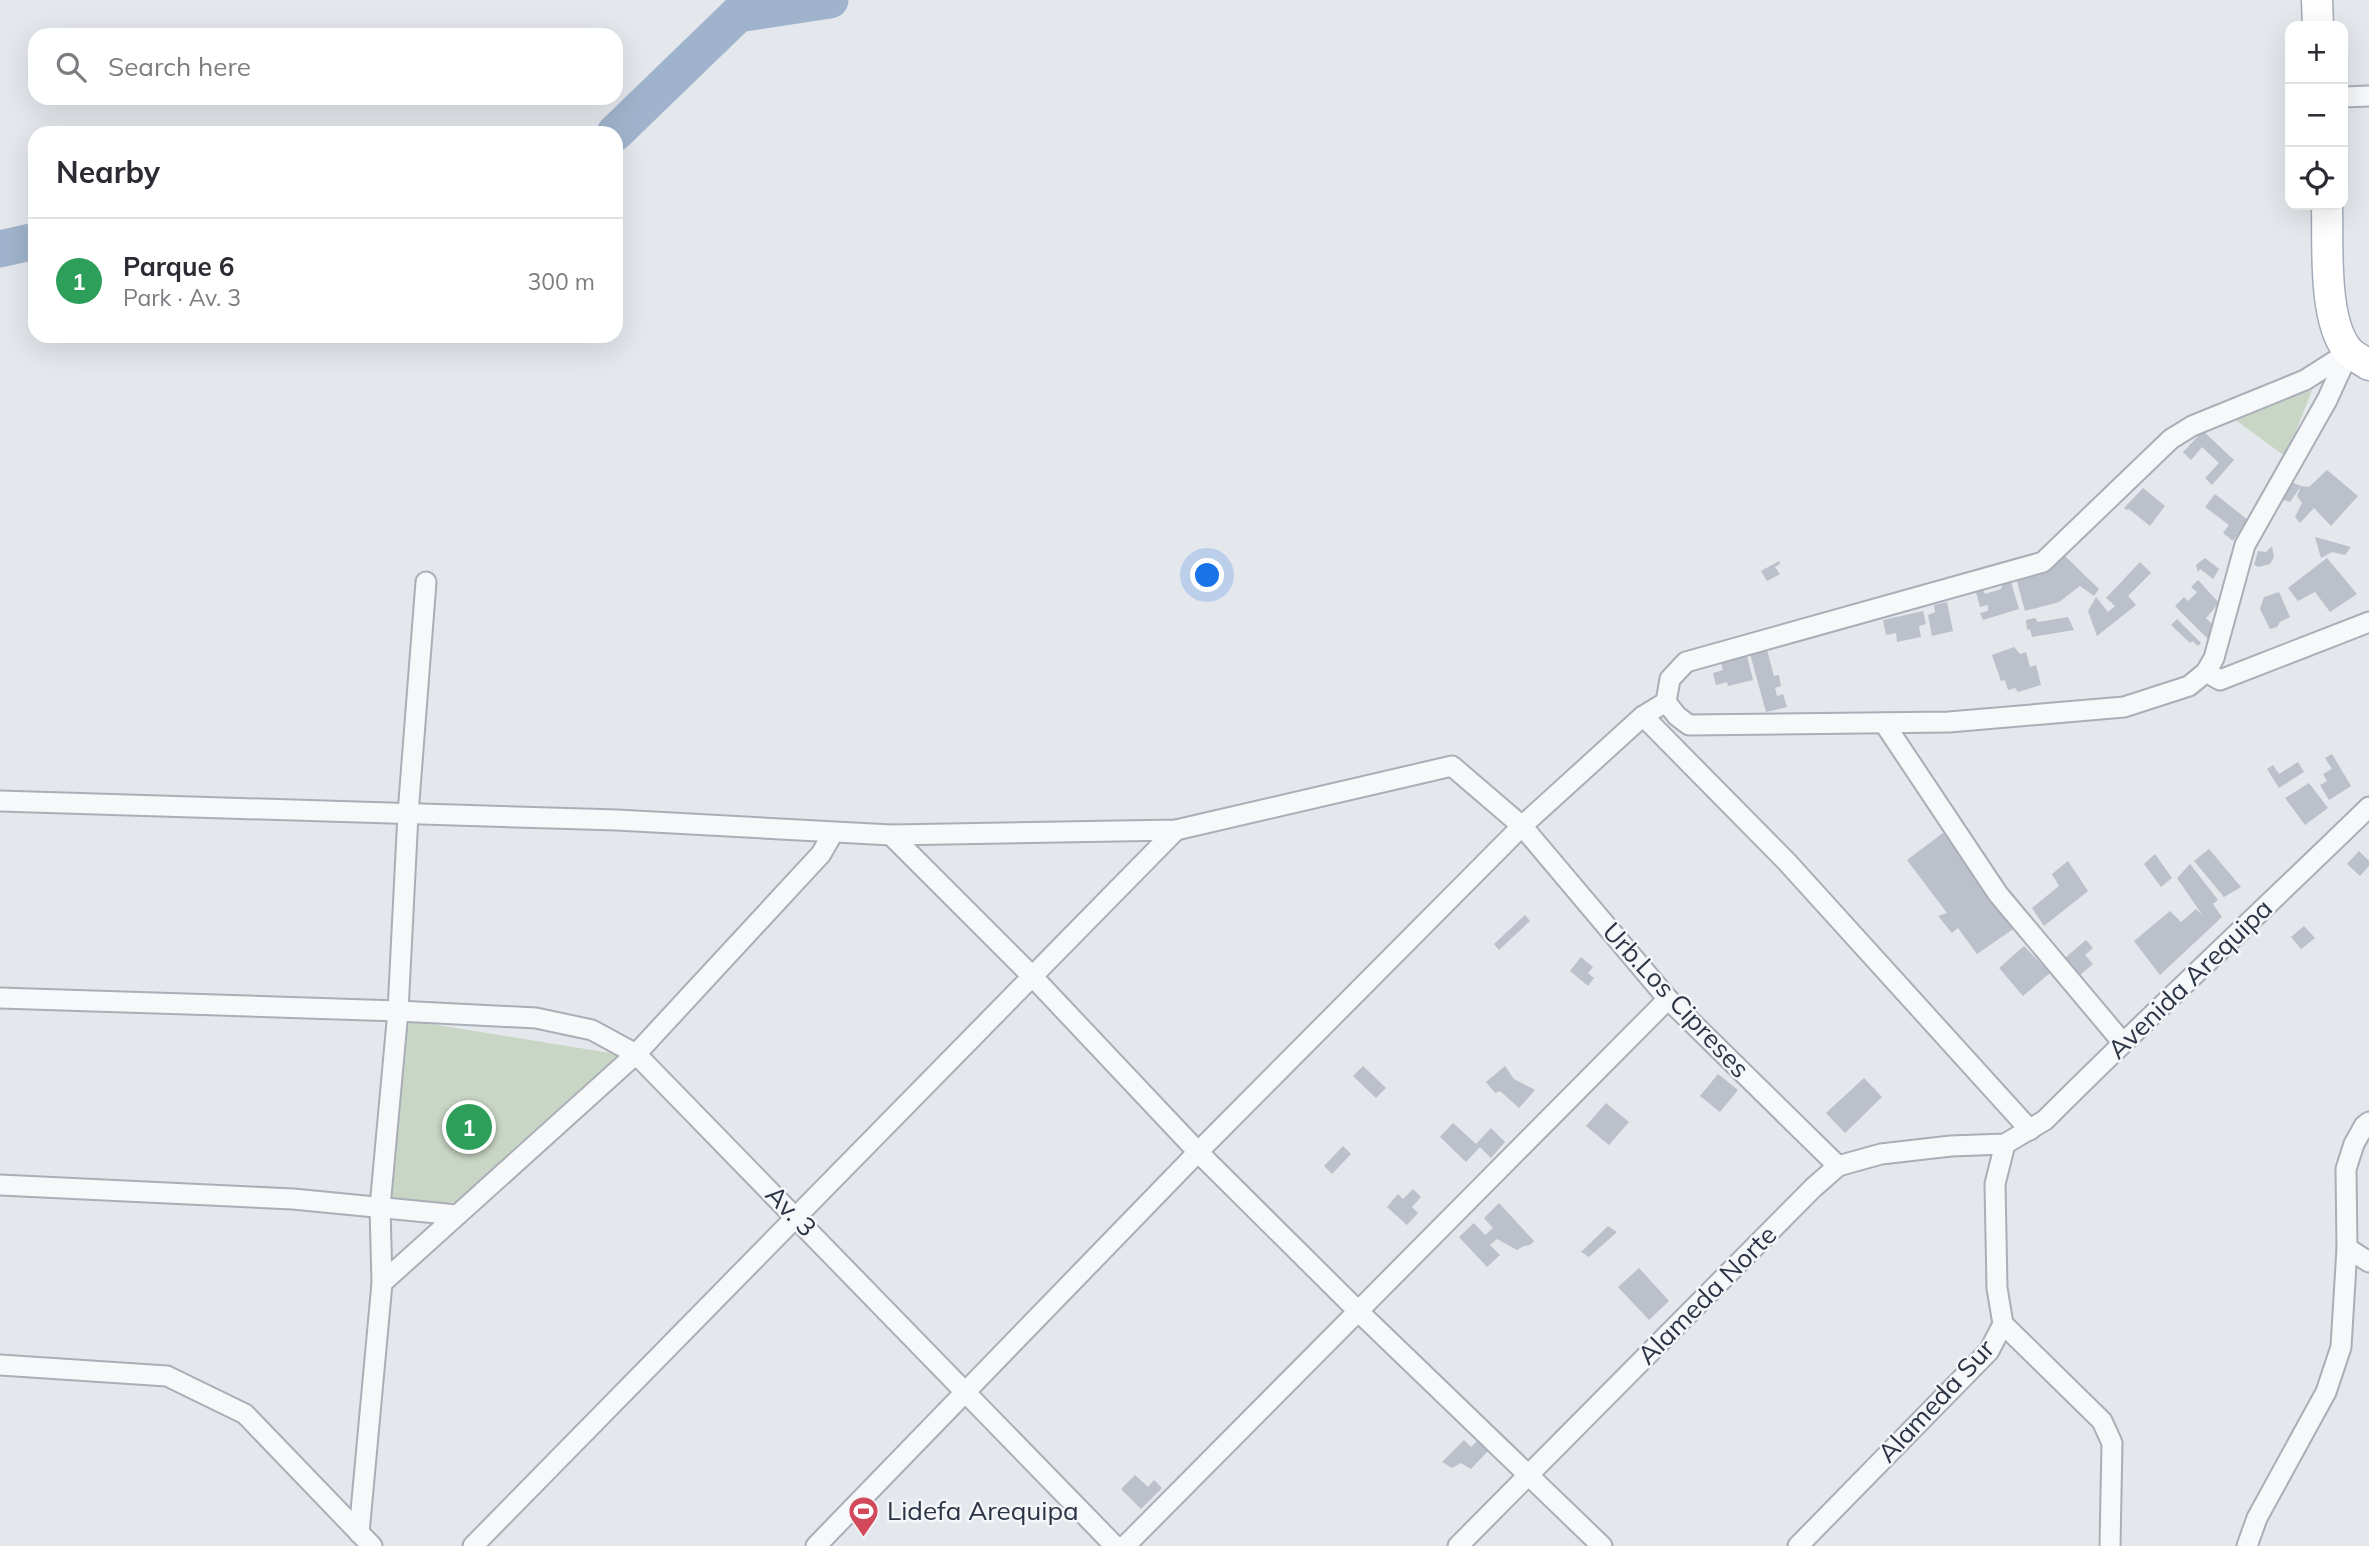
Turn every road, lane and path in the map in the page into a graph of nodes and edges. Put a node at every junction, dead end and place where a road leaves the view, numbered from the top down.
1 (2317, 0) edge
2 (2318, 21) edge
3 (2369, 96) edge
4 (2348, 97) edge
5 (2327, 210) edge
6 (2359, 358) edge
7 (426, 582) dead end
8 (2369, 622) edge
9 (2206, 672) junction
10 (1666, 702) junction
11 (1643, 716) junction
12 (1884, 723) junction
13 (0, 801) edge
14 (2369, 807) edge
15 (408, 814) junction
16 (1522, 826) junction
17 (1176, 830) junction
18 (833, 833) junction
19 (891, 835) junction
20 (1032, 976) junction
21 (0, 999) edge
22 (1668, 999) junction
23 (398, 1011) junction
24 (2123, 1043) junction
25 (636, 1054) junction
26 (2369, 1122) edge
27 (2030, 1130) junction
28 (2005, 1144) junction
29 (1198, 1152) junction
30 (1838, 1166) junction
31 (0, 1185) edge
32 (380, 1207) junction
33 (457, 1215) junction
34 (796, 1217) junction
35 (2347, 1248) junction
36 (2369, 1262) edge
37 (382, 1283) junction
38 (1359, 1312) junction
39 (2003, 1324) junction
40 (0, 1365) edge
41 (966, 1391) junction
42 (1528, 1475) junction
43 (366, 1539) edge
44 (473, 1546) edge
45 (816, 1546) edge
46 (1115, 1546) edge
47 (1125, 1546) edge
48 (1458, 1546) edge
49 (1602, 1546) edge
50 (1798, 1546) edge
51 (2110, 1546) edge
52 (2248, 1546) edge

1 - 2 main road
3 - 4 street
5 - 6 main road
6 - 9 street
6 - 10 street
7 - 15 street
8 - 9 street
9 - 12 street
10 - 11 street
10 - 12 street
11 - 16 street
11 - 27 street
12 - 24 street
13 - 15 street
14 - 24 street, Avenida Arequipa
15 - 18 street
15 - 23 street
16 - 17 street, Urb.Los Cipreses
16 - 22 street, Urb.Los Cipreses
16 - 29 street
17 - 19 street
17 - 20 street
18 - 19 street
18 - 25 street
19 - 20 street
20 - 29 street
20 - 34 street
21 - 23 street, Av. 3
22 - 30 street, Urb.Los Cipreses
22 - 38 street
23 - 25 street, Av. 3
23 - 32 street
24 - 27 street, Avenida Arequipa
25 - 33 street
25 - 34 street, Av. 3
26 - 35 street
27 - 28 street, Avenida Arequipa
28 - 30 street, Alameda Norte
28 - 39 street, Alameda Sur
29 - 38 street
29 - 41 street
30 - 42 street, Alameda Norte
31 - 32 street
32 - 33 street
32 - 37 street
33 - 37 street
34 - 41 street, Av. 3
34 - 44 street
35 - 36 street
35 - 52 street
37 - 43 street
38 - 42 street
38 - 47 street
39 - 50 street, Alameda Sur
39 - 51 street
40 - 43 street
41 - 45 street
41 - 46 street, Av. 3
42 - 48 street, Alameda Norte
42 - 49 street

